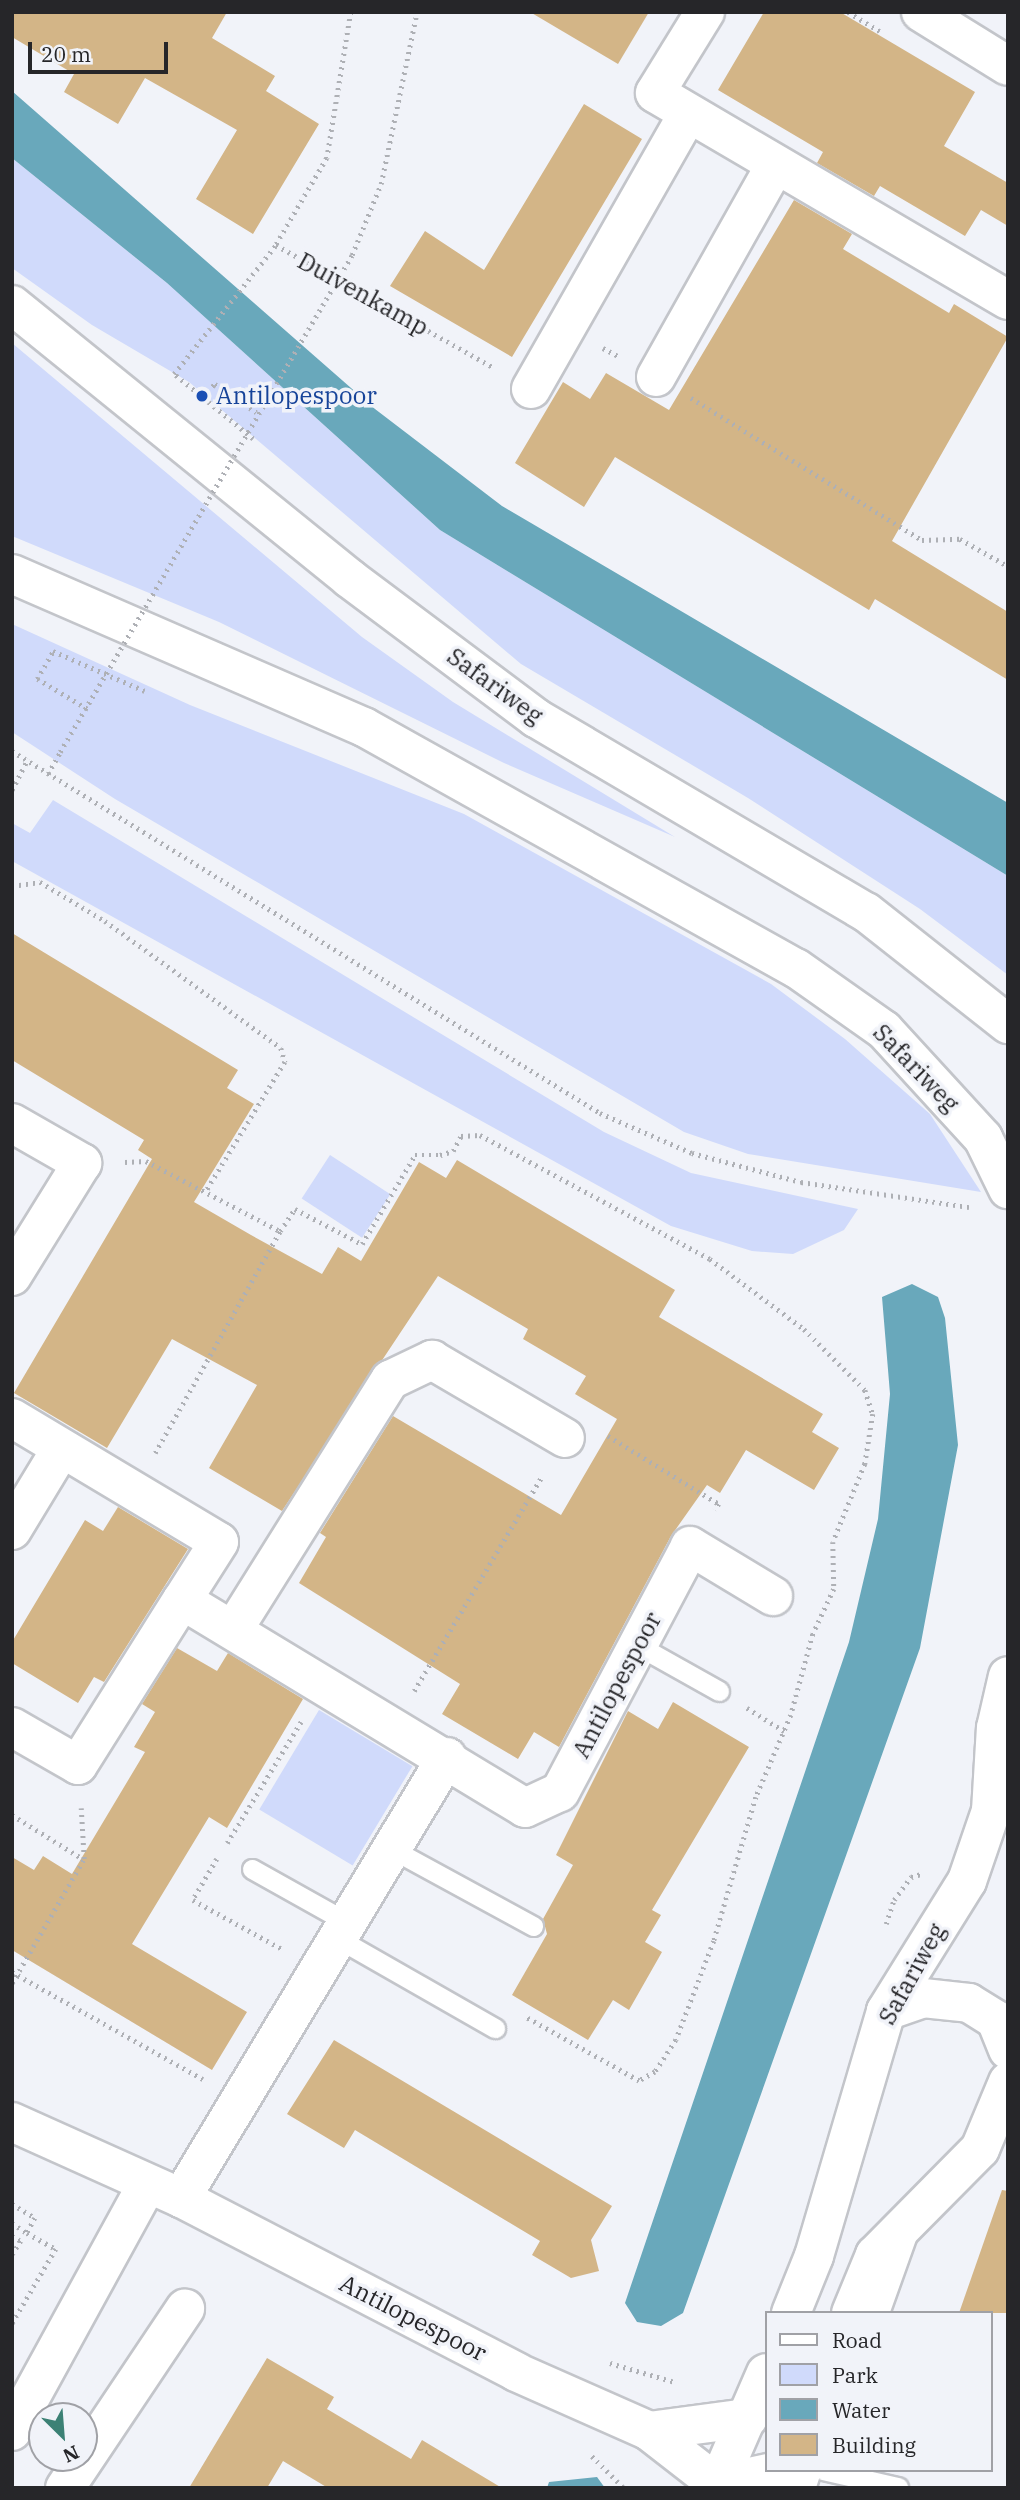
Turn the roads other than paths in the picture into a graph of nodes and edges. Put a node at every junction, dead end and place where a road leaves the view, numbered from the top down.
1 (705, 12) edge
2 (921, 12) edge
3 (1008, 66) edge
4 (688, 114) junction
5 (775, 166) junction
6 (1008, 300) edge
7 (12, 305) edge
8 (656, 377) road end
9 (531, 389) road end
10 (12, 574) edge
11 (1008, 1024) edge
12 (12, 1123) edge
13 (994, 1199) edge
14 (12, 1276) edge
15 (12, 1418) edge
16 (565, 1438) road end
17 (61, 1449) junction
18 (12, 1530) edge
19 (219, 1542) junction
20 (271, 1568) junction
21 (773, 1596) dead end
22 (181, 1600) junction
23 (235, 1627) junction
24 (637, 1645) junction
25 (1008, 1676) edge
26 (719, 1691) road end
27 (12, 1727) edge
28 (1002, 1730) edge
29 (447, 1757) junction
30 (390, 1848) junction
31 (253, 1869) dead end
32 (533, 1926) dead end
33 (342, 1930) junction
34 (886, 2011) junction
35 (495, 2028) road end
36 (1008, 2050) edge
37 (1008, 2082) edge
38 (12, 2122) edge
39 (836, 2186) junction
40 (164, 2191) junction
41 (913, 2216) junction
42 (185, 2309) dead end
43 (792, 2311) edge
44 (811, 2311) edge
45 (852, 2311) edge
46 (879, 2311) edge
47 (764, 2378) edge
48 (748, 2418) junction
49 (12, 2431) edge
50 (649, 2431) junction
51 (774, 2472) edge
52 (832, 2472) edge
53 (717, 2486) edge
54 (898, 2487) edge
55 (65, 2488) edge

1 - 4 street
2 - 3 street
4 - 5 street
4 - 9 street
5 - 6 street
5 - 8 street
7 - 11 street, Safariweg
10 - 13 street, Safariweg
12 - 14 street
15 - 17 street
16 - 20 street
17 - 18 street
17 - 19 street
19 - 20 street
19 - 22 street
20 - 23 street
21 - 24 street, Antilopespoor
22 - 23 street, Antilopespoor
22 - 27 street
23 - 29 street, Antilopespoor
24 - 26 lane
24 - 29 street, Antilopespoor
25 - 28 street, Safariweg
28 - 34 street, Safariweg
29 - 30 street
30 - 32 lane
30 - 33 street
31 - 33 lane
33 - 35 lane
33 - 40 street
34 - 36 street
34 - 39 street, Safariweg
37 - 41 street
38 - 40 street, Antilopespoor
39 - 43 street, Safariweg
39 - 44 lane
40 - 49 street
40 - 50 street, Antilopespoor
41 - 45 street
41 - 46 lane
42 - 55 street
47 - 48 street
48 - 50 street
48 - 53 street
50 - 53 street, Antilopespoor
51 - 53 street
52 - 54 lane

